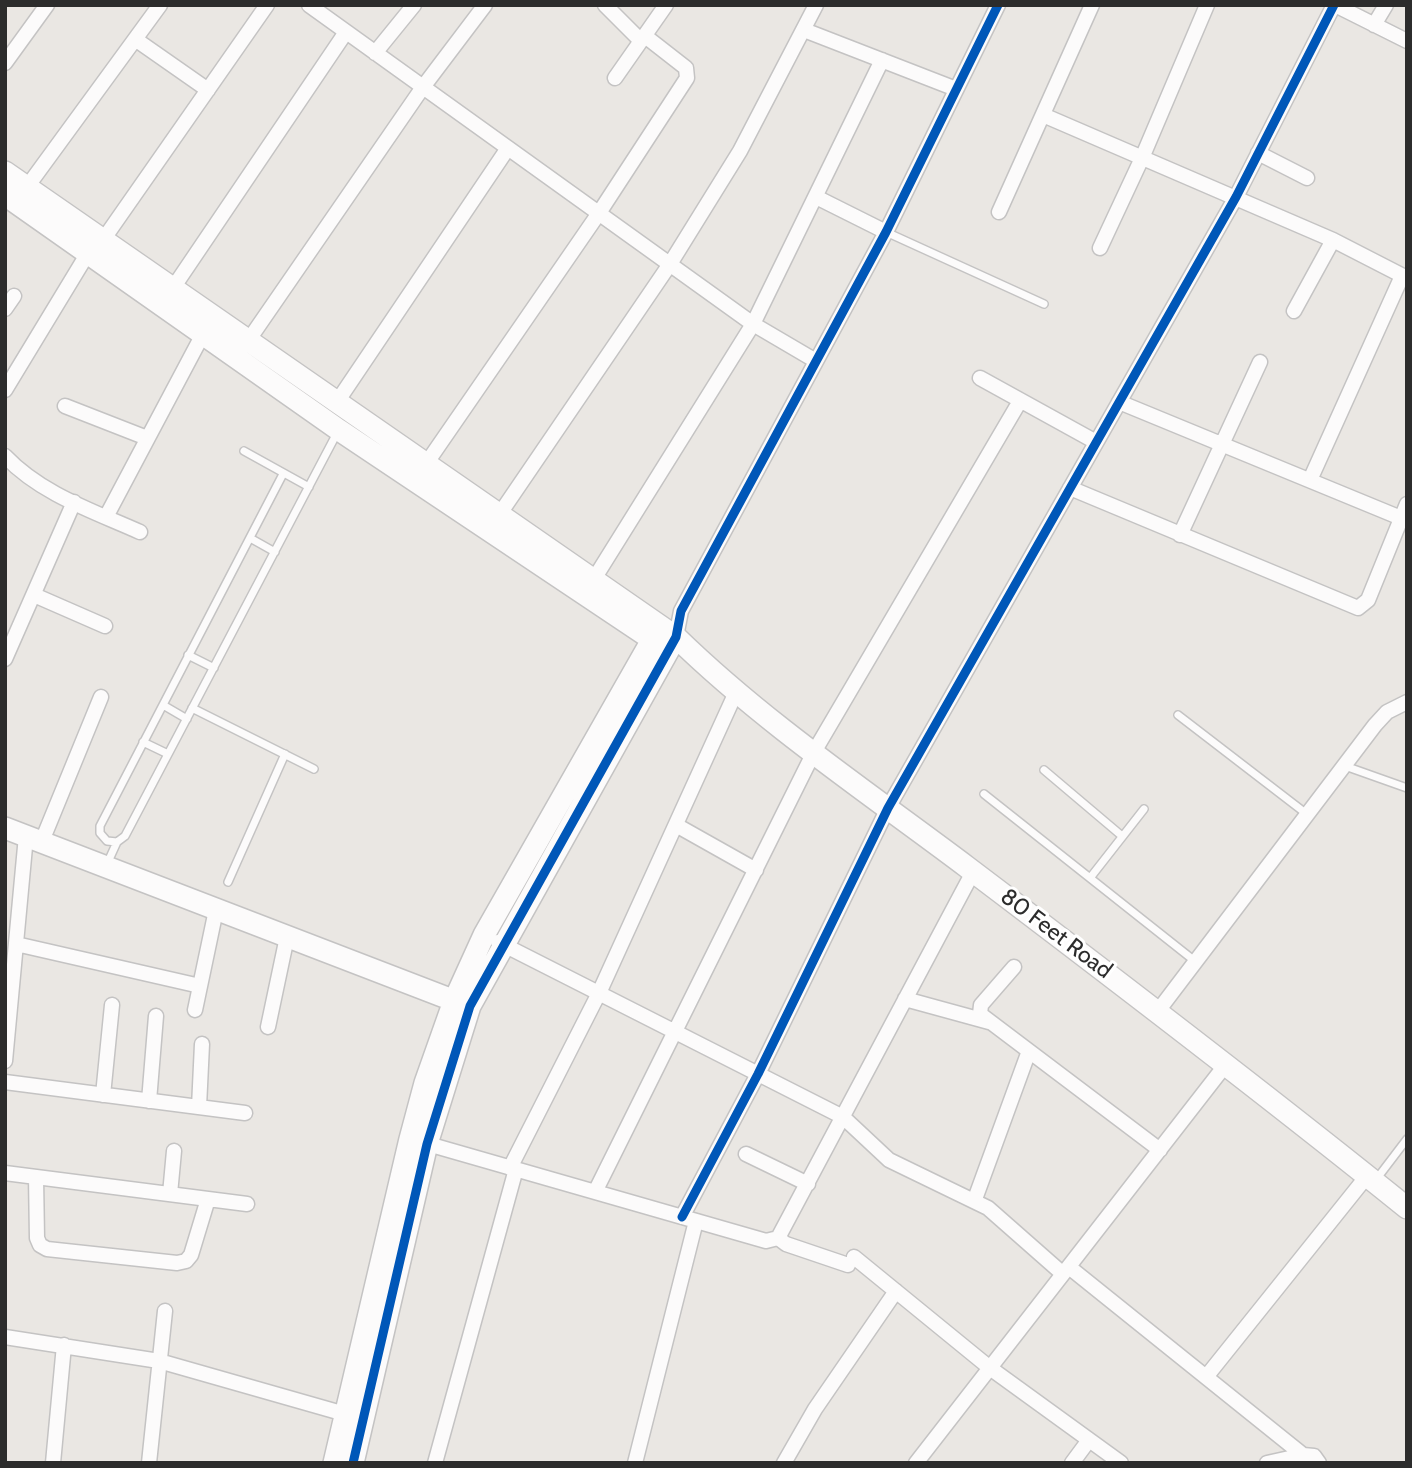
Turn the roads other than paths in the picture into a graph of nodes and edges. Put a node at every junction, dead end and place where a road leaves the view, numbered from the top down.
1 (47, 5) edge
2 (160, 5) edge
3 (267, 5) edge
4 (309, 5) edge
5 (414, 5) edge
6 (485, 5) edge
7 (605, 5) edge
8 (666, 5) edge
9 (816, 5) edge
10 (998, 5) edge
11 (1092, 5) edge
12 (1207, 5) edge
13 (1334, 5) edge
14 (1386, 5) edge
15 (1374, 25) junction
16 (804, 30) junction
17 (346, 32) junction
18 (643, 38) junction
19 (135, 39) junction
20 (1407, 41) edge
21 (375, 53) junction
22 (882, 60) junction
23 (5, 63) edge
24 (615, 78) dead end
25 (423, 87) junction
26 (956, 89) junction
27 (208, 90) junction
28 (1043, 115) junction
29 (508, 148) junction
30 (1258, 153) junction
31 (1142, 158) junction
32 (6, 172) edge
33 (1307, 178) dead end
34 (27, 187) junction
35 (5, 195) edge
36 (816, 197) junction
37 (1236, 197) junction
38 (999, 212) dead end
39 (599, 213) junction
40 (887, 232) junction
41 (1333, 240) junction
42 (96, 246) junction
43 (1100, 248) dead end
44 (670, 264) junction
45 (1405, 277) edge
46 (173, 288) junction
47 (14, 296) dead end
48 (1044, 304) dead end
49 (5, 309) edge
50 (1294, 310) dead end
51 (754, 324) junction
52 (203, 334) junction
53 (248, 341) junction
54 (816, 362) junction
55 (1260, 362) dead end
56 (980, 378) dead end
57 (5, 390) edge
58 (1020, 401) junction
59 (337, 402) junction
60 (1119, 402) junction
61 (65, 406) dead end
62 (339, 430) junction
63 (147, 438) junction
64 (1096, 442) junction
65 (1222, 444) junction
66 (244, 452) dead end
67 (5, 456) edge
68 (426, 464) junction
69 (283, 474) junction
70 (1310, 480) junction
71 (309, 487) junction
72 (1070, 488) junction
73 (74, 502) junction
74 (1404, 511) edge
75 (499, 515) junction
76 (106, 517) junction
77 (140, 533) dead end
78 (1180, 535) junction
79 (250, 538) junction
80 (275, 552) junction
81 (594, 579) junction
82 (34, 595) junction
83 (104, 626) dead end
84 (664, 639) junction
85 (188, 655) junction
86 (5, 659) edge
87 (214, 668) junction
88 (737, 690) junction
89 (101, 696) dead end
90 (1407, 702) edge
91 (163, 705) junction
92 (192, 708) junction
93 (1178, 715) dead end
94 (187, 719) junction
95 (143, 742) junction
96 (814, 752) junction
97 (168, 754) junction
98 (285, 754) junction
99 (1345, 766) junction
100 (314, 769) dead end
101 (1044, 770) dead end
102 (1407, 788) edge
103 (984, 794) dead end
104 (888, 808) junction
105 (1144, 809) dead end
106 (1308, 815) junction
107 (676, 825) junction
108 (5, 828) edge
109 (1122, 836) junction
110 (34, 839) junction
111 (117, 842) junction
112 (106, 866) junction
113 (756, 870) junction
114 (974, 872) junction
115 (1090, 878) junction
116 (228, 882) dead end
117 (216, 910) junction
118 (287, 937) junction
119 (494, 939) junction
120 (16, 944) junction
121 (1197, 962) junction
122 (1014, 967) dead end
123 (200, 986) junction
124 (598, 993) junction
125 (905, 999) junction
126 (462, 1004) junction
127 (112, 1005) dead end
128 (195, 1010) dead end
129 (1158, 1012) junction
130 (156, 1016) dead end
131 (991, 1023) junction
132 (268, 1027) dead end
133 (676, 1033) junction
134 (6, 1042) edge
135 (202, 1044) dead end
136 (1029, 1051) junction
137 (5, 1061) edge
138 (1227, 1063) junction
139 (758, 1074) junction
140 (5, 1082) edge
141 (103, 1095) junction
142 (149, 1101) junction
143 (199, 1107) junction
144 (245, 1113) dead end
145 (843, 1117) junction
146 (1407, 1139) edge
147 (418, 1142) junction
148 (1160, 1150) junction
149 (174, 1151) dead end
150 (746, 1154) dead end
151 (513, 1169) junction
152 (5, 1173) edge
153 (36, 1177) junction
154 (1371, 1179) junction
155 (808, 1184) junction
156 (595, 1192) junction
157 (170, 1194) junction
158 (208, 1199) junction
159 (975, 1199) junction
160 (247, 1204) dead end
161 (1407, 1208) edge
162 (682, 1217) junction
163 (696, 1221) junction
164 (778, 1238) junction
165 (1066, 1270) junction
166 (896, 1291) junction
167 (165, 1311) dead end
168 (5, 1337) edge
169 (64, 1345) junction
170 (159, 1361) junction
171 (990, 1368) junction
172 (1206, 1377) junction
173 (354, 1417) junction
174 (1089, 1440) junction
175 (1303, 1455) junction
176 (53, 1463) edge
177 (149, 1463) edge
178 (334, 1463) edge
179 (353, 1463) edge
180 (435, 1463) edge
181 (635, 1463) edge
182 (784, 1463) edge
183 (916, 1463) edge
184 (1072, 1463) edge
185 (1121, 1463) edge
186 (1267, 1463) edge
187 (1319, 1463) edge

1 - 23 street
2 - 19 street
3 - 27 street
4 - 17 street
5 - 21 street
6 - 25 street
7 - 18 street
8 - 18 street
9 - 16 street
10 - 26 street
11 - 28 street
12 - 31 street
13 - 15 street
13 - 30 street
14 - 15 street
15 - 20 street
16 - 22 street
16 - 44 street
17 - 21 street
17 - 46 street
18 - 24 street
18 - 39 street
19 - 27 street
19 - 34 street
21 - 25 street
22 - 26 street
22 - 36 street
25 - 29 street
25 - 53 street
26 - 40 street
27 - 42 street
28 - 31 street
28 - 38 street
29 - 39 street
29 - 59 street
30 - 33 street
30 - 37 street
31 - 37 street
31 - 43 street
32 - 34 main road
34 - 42 main road
35 - 42 main road
36 - 40 street
36 - 51 street
37 - 41 street
37 - 60 street
39 - 44 street
39 - 68 street
40 - 48 lane
40 - 54 street
41 - 45 street
41 - 50 street
42 - 46 main road
42 - 52 main road
42 - 57 street
44 - 51 street
44 - 75 street
45 - 70 street
46 - 53 main road
47 - 49 street
51 - 54 street
51 - 81 street
52 - 62 main road
52 - 63 street
53 - 59 main road
54 - 84 street
55 - 65 street
56 - 58 street
58 - 64 street
58 - 96 street
59 - 68 main road
60 - 64 street
60 - 65 street
61 - 63 street
62 - 71 lane
62 - 84 main road
63 - 76 street
64 - 72 street
65 - 70 street
65 - 78 street
66 - 69 lane
67 - 73 street
68 - 75 main road
69 - 71 lane
69 - 79 lane
70 - 74 street
71 - 80 lane
72 - 78 street
72 - 104 street
73 - 76 street
73 - 82 street
74 - 78 street
75 - 81 main road
76 - 77 street
79 - 80 lane
79 - 85 lane
80 - 87 lane
81 - 84 main road
82 - 83 street
82 - 86 street
84 - 88 main road, 80 Feet Road
84 - 119 main road
85 - 87 lane
85 - 91 lane
87 - 92 lane
88 - 96 main road, 80 Feet Road
88 - 107 street
89 - 110 street
90 - 99 street
91 - 94 lane
91 - 95 lane
92 - 94 lane
92 - 98 lane
93 - 106 lane
94 - 97 lane
95 - 97 lane
95 - 111 lane
96 - 104 main road, 80 Feet Road
96 - 113 street
97 - 111 lane
98 - 100 lane
98 - 116 lane
99 - 102 lane
99 - 106 street
101 - 109 lane
103 - 115 lane
104 - 114 main road, 80 Feet Road
104 - 139 street
105 - 109 lane
106 - 121 street
107 - 113 street
107 - 124 street
108 - 110 main road
109 - 115 lane
110 - 112 main road
110 - 120 street
111 - 112 lane
112 - 117 main road
113 - 133 street
114 - 125 street
114 - 129 main road, 80 Feet Road
115 - 121 lane
117 - 118 main road
117 - 123 street
118 - 126 main road
118 - 132 street
119 - 124 street
119 - 126 main road
120 - 123 street
120 - 134 street
121 - 129 street
122 - 131 street
123 - 128 street
124 - 133 street
124 - 151 street
125 - 131 street
125 - 145 street
126 - 147 main road
127 - 141 street
129 - 138 main road, 80 Feet Road
130 - 142 street
131 - 136 street
133 - 139 street
133 - 156 street
134 - 137 street
135 - 143 street
136 - 148 street
136 - 159 street
138 - 148 street
138 - 154 main road, 80 Feet Road
139 - 145 street
139 - 162 street
140 - 141 street
141 - 142 street
142 - 143 street
143 - 144 street
145 - 155 street
145 - 159 street
146 - 154 lane
147 - 151 street
147 - 173 main road
148 - 165 street
149 - 157 street
150 - 155 street
151 - 156 street
151 - 180 street
152 - 153 street
153 - 157 street
153 - 158 street
154 - 161 main road, 80 Feet Road
154 - 172 street
155 - 164 street
156 - 162 street
157 - 158 street
158 - 160 street
159 - 165 street
162 - 163 street
163 - 164 street
163 - 181 street
164 - 166 street
165 - 171 street
165 - 172 street
166 - 171 street
166 - 182 street
167 - 170 street
168 - 169 street
169 - 170 street
169 - 176 street
170 - 173 street
170 - 177 street
171 - 174 street
171 - 183 street
172 - 175 street
173 - 178 main road
173 - 179 main road
174 - 184 street
174 - 185 street
175 - 186 street
175 - 187 street

